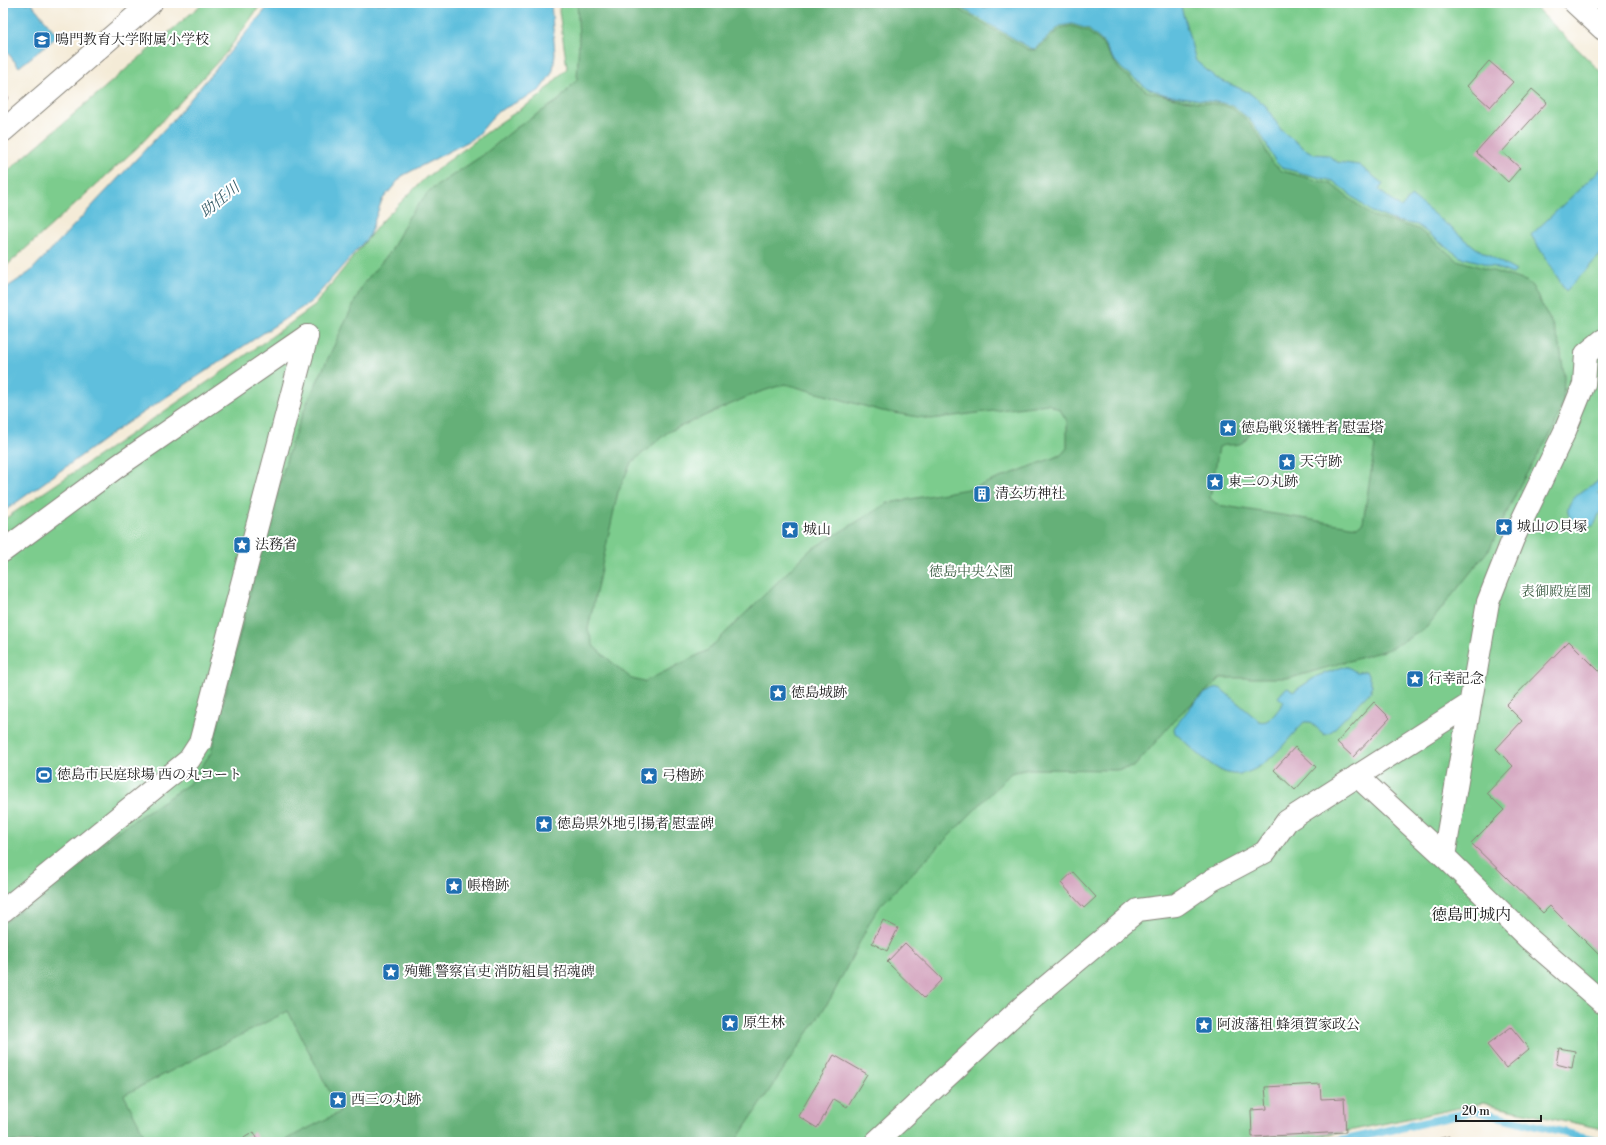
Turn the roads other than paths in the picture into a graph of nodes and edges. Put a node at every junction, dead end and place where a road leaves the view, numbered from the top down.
1 (151, 3) edge
2 (1575, 3) edge
3 (1603, 29) edge
4 (3, 130) edge
5 (1603, 340) edge
6 (3, 551) edge
7 (1470, 704) junction
8 (1357, 776) junction
9 (1444, 856) junction
10 (3, 911) edge
11 (1603, 1003) edge
12 (876, 1142) edge

1 - 4 street
2 - 3 street
5 - 7 street
6 - 10 street
7 - 8 street
7 - 9 street
8 - 9 street
8 - 12 street
9 - 11 street

